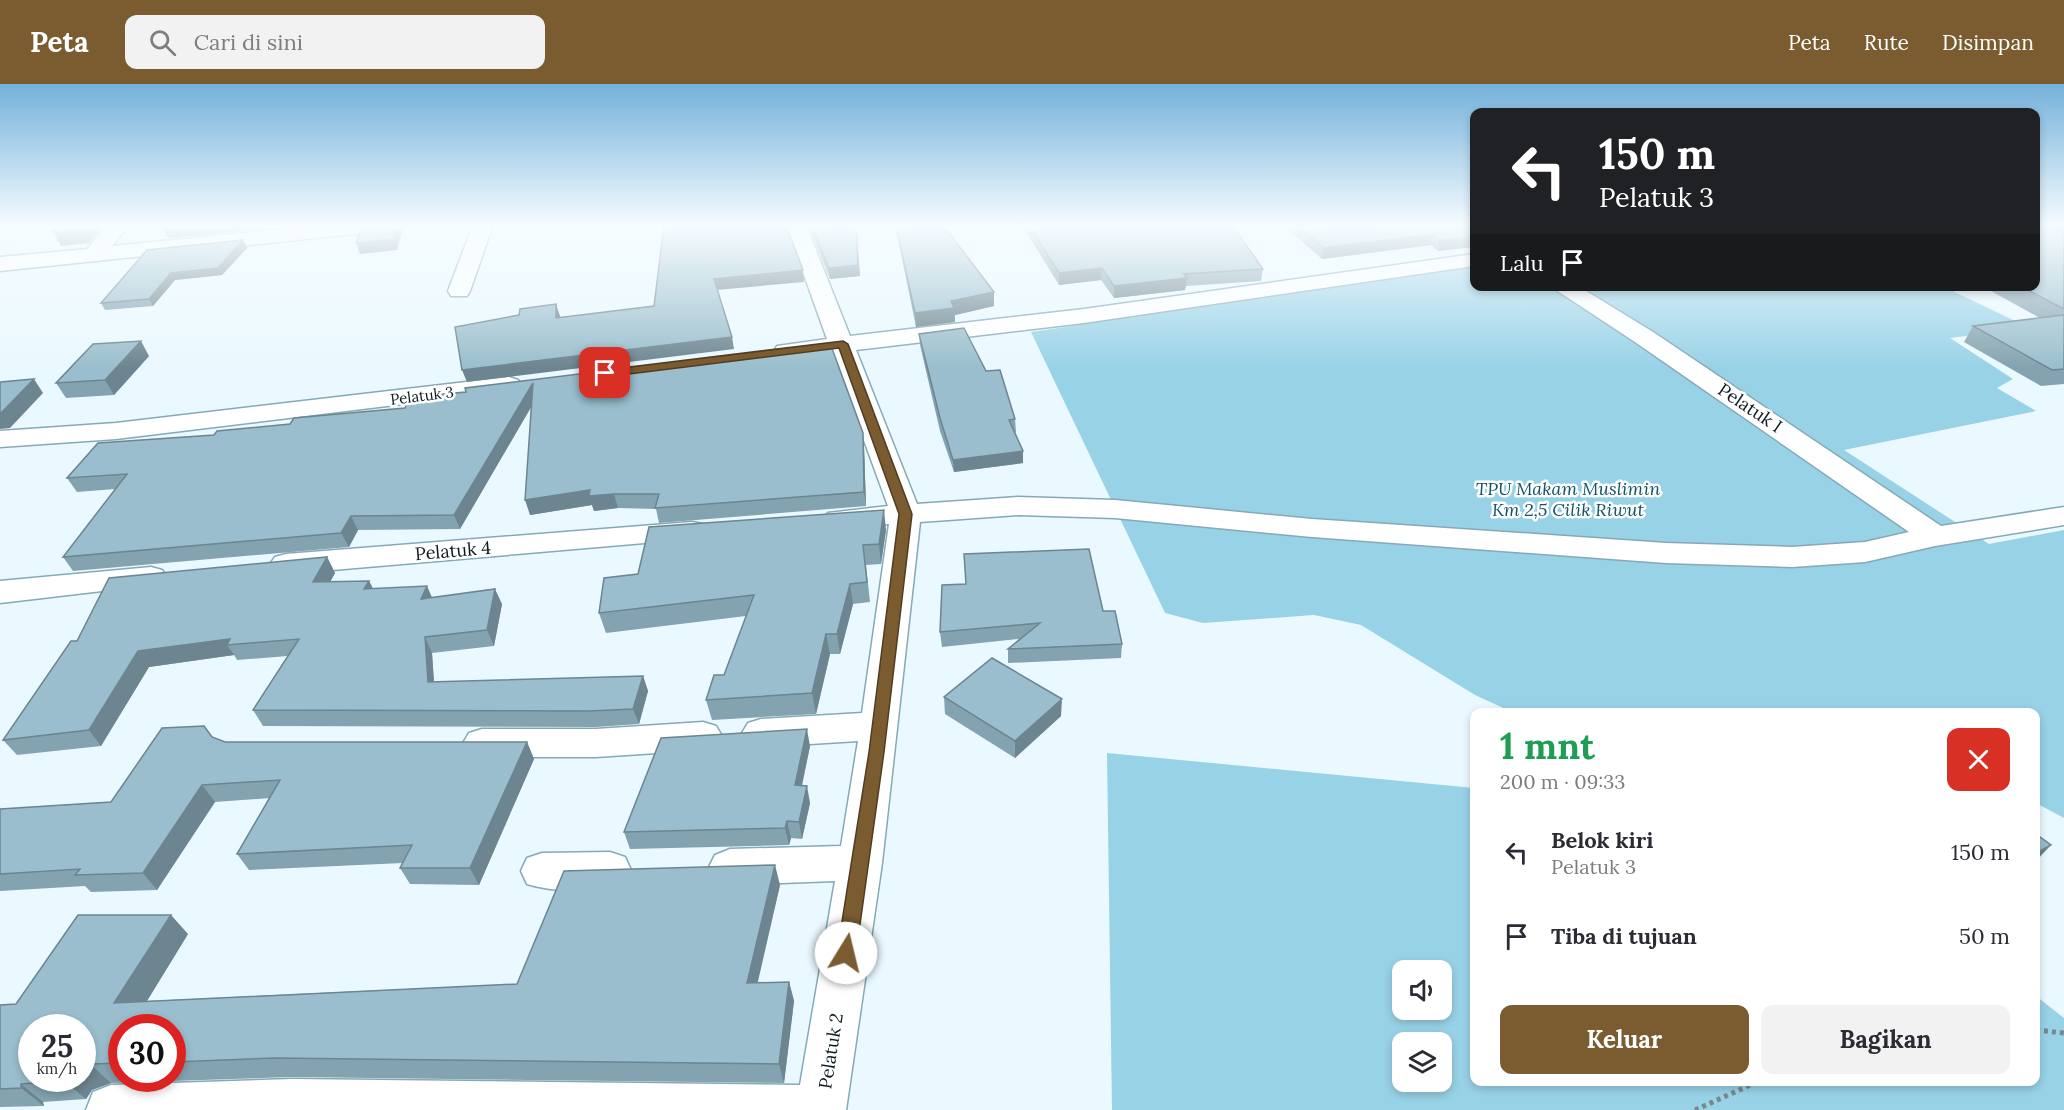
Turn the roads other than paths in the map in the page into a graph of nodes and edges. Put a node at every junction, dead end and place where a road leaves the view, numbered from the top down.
1 (466, 273) edge
2 (815, 273) edge
3 (1384, 273) edge
4 (459, 291) dead end
5 (1569, 291) edge
6 (843, 344) junction
7 (760, 354) edge
8 (534, 382) edge
9 (0, 439) edge
10 (906, 514) junction
11 (2064, 516) edge
12 (811, 522) edge
13 (716, 529) edge
14 (1935, 536) junction
15 (254, 567) edge
16 (184, 574) edge
17 (0, 592) edge
18 (879, 726) junction
19 (453, 742) edge
20 (861, 863) junction
21 (695, 868) edge
22 (648, 869) edge
23 (542, 872) dead end
24 (111, 1110) edge
25 (821, 1110) edge

1 - 4 street
2 - 6 street, Pelatuk 2
3 - 6 street
5 - 14 street, Pelatuk I
6 - 7 street
6 - 10 street, Pelatuk 2
8 - 9 street, Pelatuk 3
10 - 12 street
10 - 14 street
10 - 18 street, Pelatuk 2
11 - 14 street
13 - 15 street, Pelatuk 4
16 - 17 street
18 - 19 street
18 - 20 street, Pelatuk 2
20 - 21 street
20 - 25 street, Pelatuk 2
22 - 23 street
24 - 25 street

